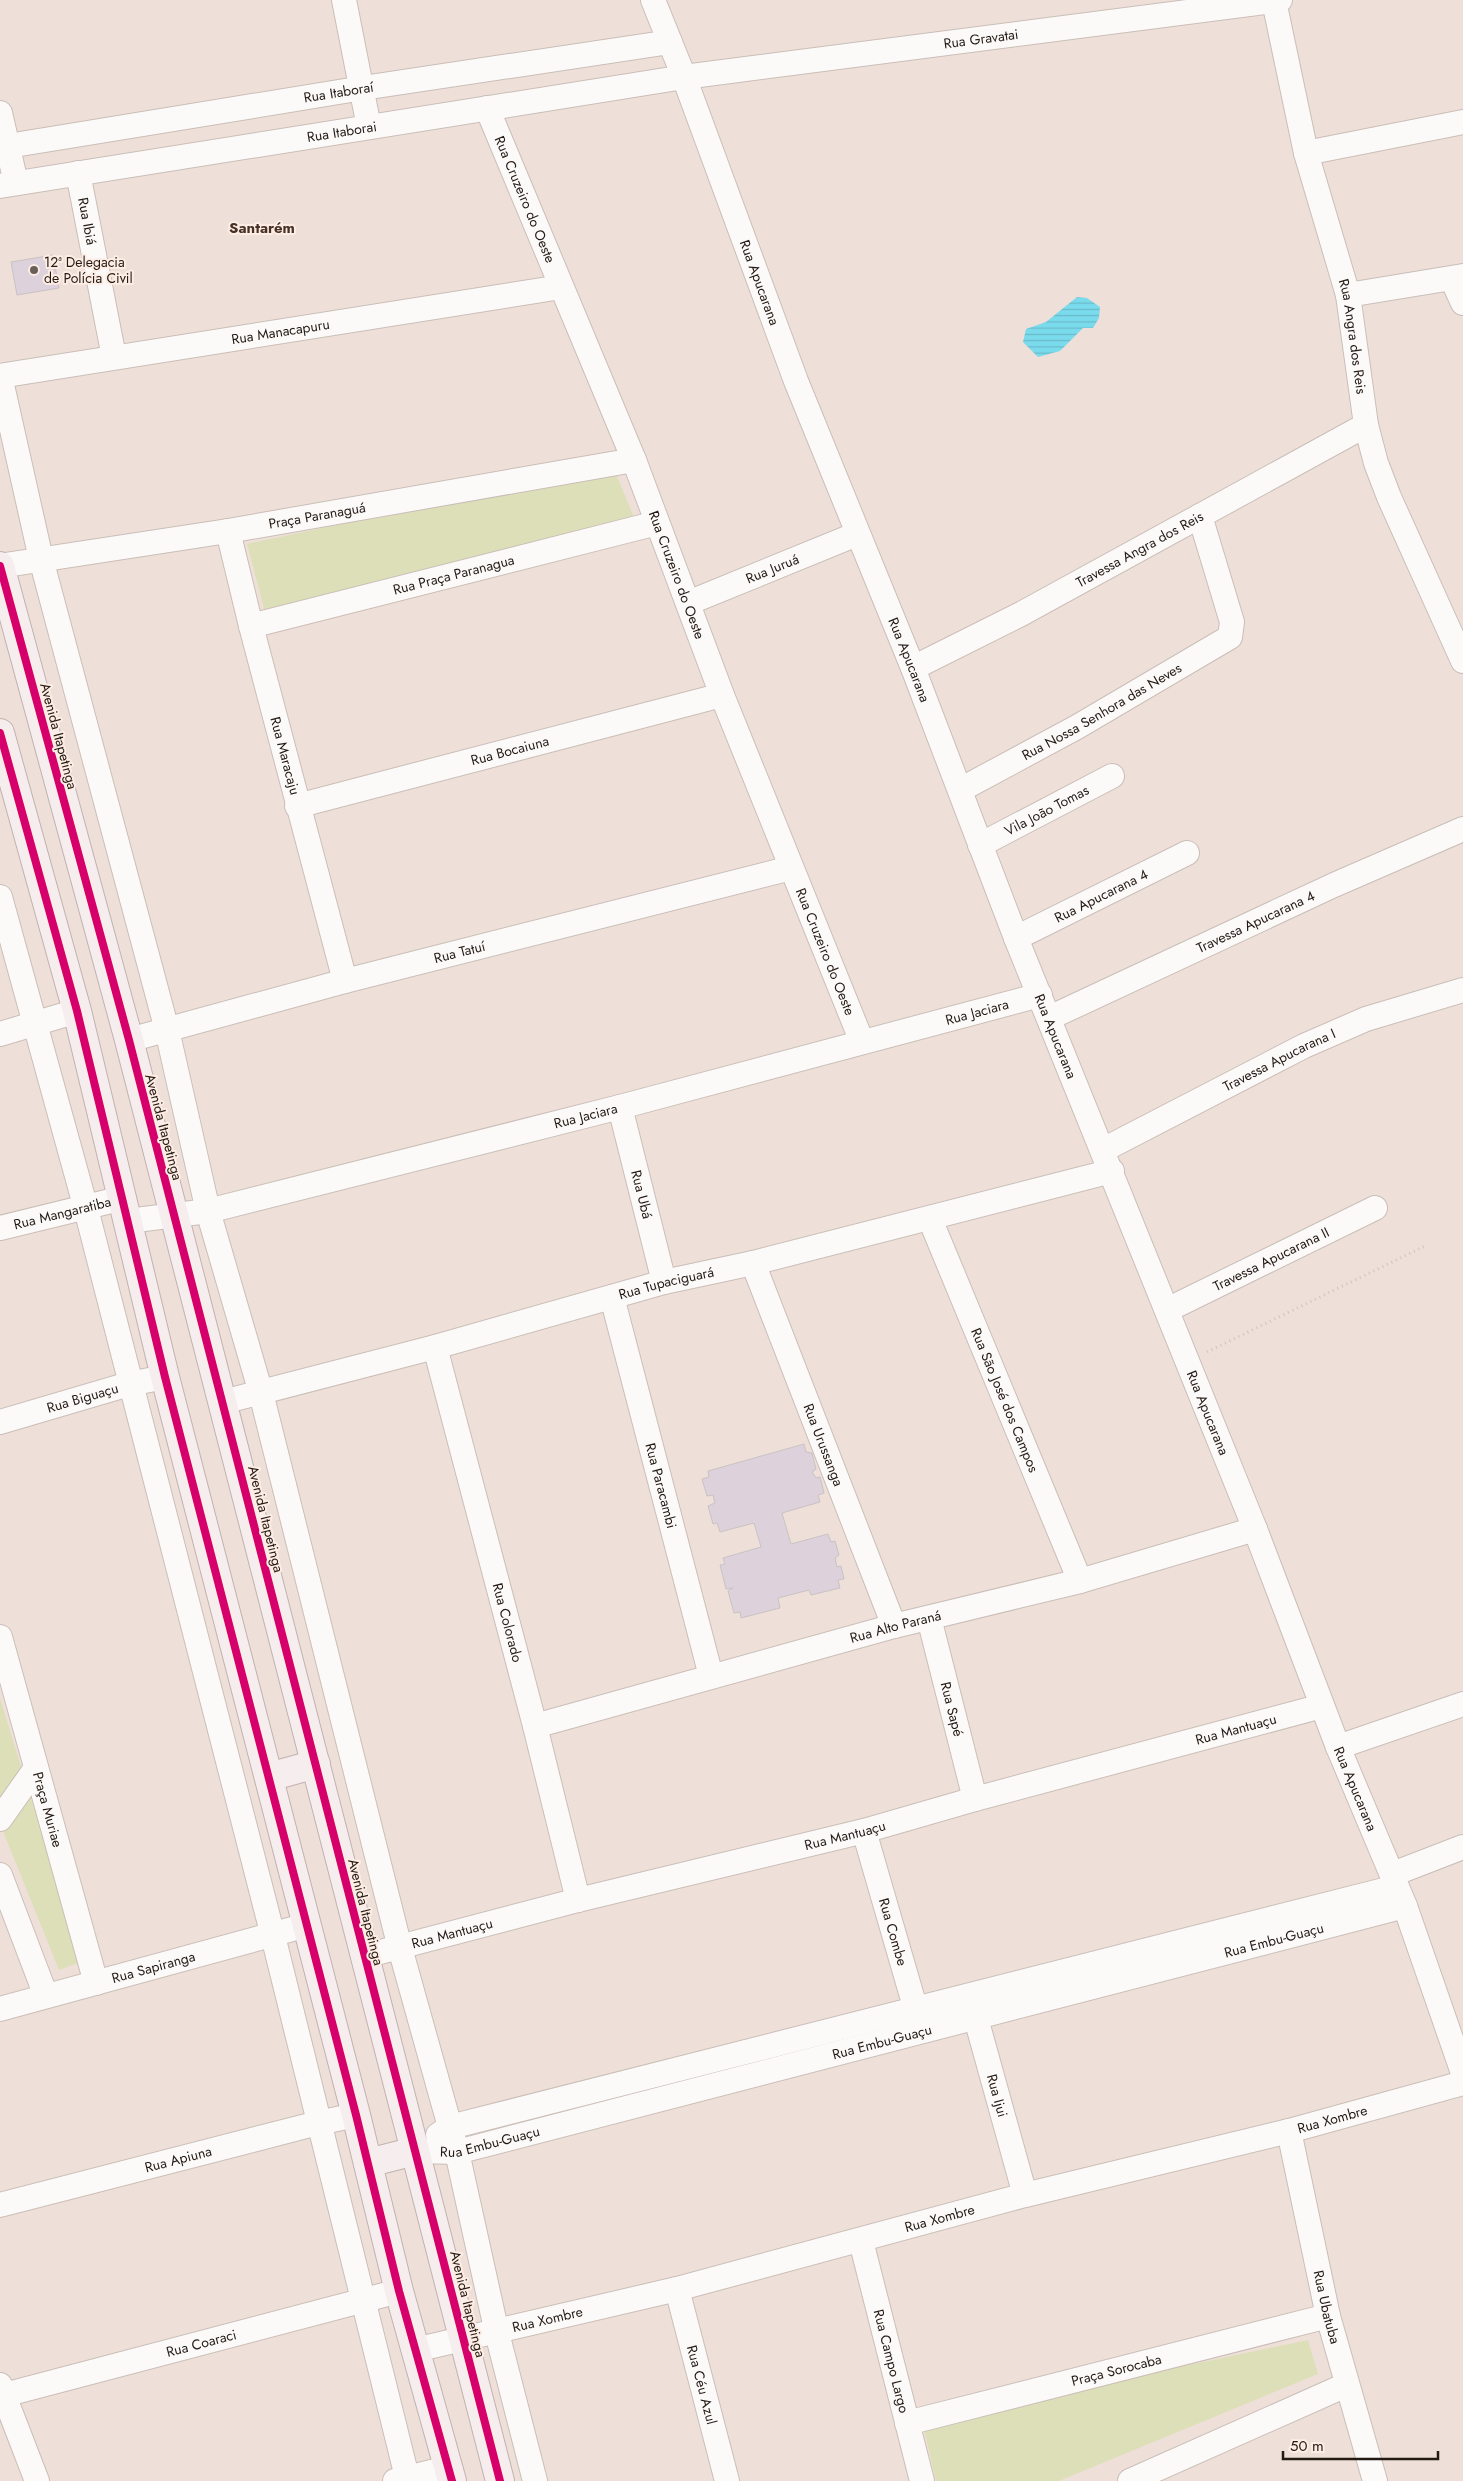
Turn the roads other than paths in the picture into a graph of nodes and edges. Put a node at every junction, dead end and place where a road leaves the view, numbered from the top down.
1 (344, 0) edge
2 (653, 0) edge
3 (1277, 0) edge
4 (670, 42) junction
5 (684, 77) junction
6 (363, 88) junction
7 (487, 108) junction
8 (0, 113) edge
9 (1463, 122) edge
10 (369, 127) junction
11 (8, 146) junction
12 (1306, 152) junction
13 (78, 173) junction
14 (8, 184) edge
15 (1458, 277) edge
16 (561, 287) junction
17 (1348, 295) junction
18 (1463, 303) edge
19 (114, 357) junction
20 (0, 376) edge
21 (1366, 425) junction
22 (634, 460) junction
23 (1200, 516) junction
24 (656, 523) junction
25 (228, 531) junction
26 (857, 534) junction
27 (41, 559) junction
28 (0, 566) edge
29 (688, 603) junction
30 (250, 626) junction
31 (1463, 661) edge
32 (913, 668) junction
33 (722, 695) junction
34 (0, 733) edge
35 (1112, 776) dead end
36 (960, 790) junction
37 (297, 806) junction
38 (1463, 829) edge
39 (980, 845) junction
40 (1187, 853) dead end
41 (791, 868) junction
42 (0, 897) edge
43 (1016, 938) junction
44 (345, 981) junction
45 (1463, 990) edge
46 (1040, 995) junction
47 (77, 1011) junction
48 (1049, 1018) junction
49 (34, 1025) junction
50 (167, 1030) junction
51 (0, 1034) edge
52 (129, 1040) junction
53 (862, 1042) junction
54 (620, 1107) junction
55 (1108, 1160) junction
56 (85, 1206) junction
57 (1376, 1208) dead end
58 (126, 1209) junction
59 (208, 1211) junction
60 (175, 1216) junction
61 (930, 1219) junction
62 (0, 1228) edge
63 (753, 1263) junction
64 (664, 1282) junction
65 (612, 1297) junction
66 (1167, 1310) junction
67 (435, 1347) junction
68 (165, 1377) junction
69 (130, 1384) junction
70 (261, 1393) junction
71 (223, 1402) junction
72 (0, 1422) edge
73 (1255, 1530) junction
74 (1080, 1581) junction
75 (929, 1618) junction
76 (894, 1626) junction
77 (0, 1637) edge
78 (711, 1676) junction
79 (1463, 1704) edge
80 (1322, 1706) junction
81 (535, 1726) junction
82 (1338, 1748) junction
83 (316, 1764) junction
84 (36, 1768) junction
85 (269, 1777) junction
86 (974, 1799) junction
87 (0, 1819) edge
88 (864, 1831) junction
89 (1463, 1846) edge
90 (0, 1875) edge
91 (1398, 1889) junction
92 (578, 1900) junction
93 (307, 1925) junction
94 (273, 1936) junction
95 (400, 1948) junction
96 (365, 1956) junction
97 (96, 1983) junction
98 (970, 1995) junction
99 (46, 1996) junction
100 (0, 2009) edge
101 (916, 2009) junction
102 (976, 2019) junction
103 (923, 2032) junction
104 (1463, 2073) edge
105 (1463, 2083) edge
106 (356, 2115) junction
107 (318, 2123) junction
108 (450, 2127) junction
109 (1289, 2131) junction
110 (415, 2151) junction
111 (457, 2152) junction
112 (368, 2163) junction
113 (1025, 2195) junction
114 (0, 2205) edge
115 (861, 2241) junction
116 (676, 2290) junction
117 (399, 2291) junction
118 (364, 2300) junction
119 (1328, 2316) junction
120 (497, 2333) junction
121 (464, 2340) junction
122 (416, 2350) junction
123 (1346, 2385) junction
124 (2, 2390) edge
125 (906, 2423) junction
126 (450, 2474) edge
127 (403, 2480) edge
128 (37, 2481) edge
129 (500, 2481) edge
130 (535, 2481) edge
131 (727, 2481) edge
132 (922, 2481) edge
133 (1130, 2481) edge
134 (1375, 2481) edge

1 - 6 street
2 - 4 street, Rua Apucarana
3 - 5 street, Rua Gravatai
3 - 12 street, Rua Angra dos Reis
4 - 5 street, Rua Apucarana
4 - 6 street, Rua Itaboraí
5 - 7 street, Rua Itaborai
5 - 26 street, Rua Apucarana
6 - 10 street
6 - 11 street, Rua Itaboraí
7 - 10 street, Rua Itaborai
7 - 16 street, Rua Cruzeiro do Oeste
8 - 11 street
9 - 12 street
10 - 13 street, Rua Itaborai
11 - 14 street
12 - 17 street, Rua Angra dos Reis
13 - 14 street, Rua Itaborai
13 - 19 street, Rua Ibiá
15 - 17 street
15 - 18 street
16 - 19 street, Rua Manacapuru
16 - 22 street, Rua Cruzeiro do Oeste
17 - 21 street, Rua Angra dos Reis
19 - 20 street, Rua Manacapuru
20 - 27 street, Avenida Itapetinga
21 - 23 street, Travessa Angra dos Reis
21 - 31 street, Rua Angra dos Reis
22 - 24 street, Rua Cruzeiro do Oeste
22 - 25 street, Praça Paranaguá
23 - 32 street, Travessa Angra dos Reis
23 - 36 street, Rua Nossa Senhora das Neves
24 - 29 street, Rua Cruzeiro do Oeste
24 - 30 street, Rua Praça Paranagua
25 - 27 street, Praça Paranaguá
25 - 30 street, Rua Maracaju
26 - 29 street, Rua Juruá
26 - 32 street, Rua Apucarana
27 - 28 street, Praça Paranaguá
27 - 50 street, Avenida Itapetinga
28 - 52 main road, Avenida Itapetinga
29 - 33 street, Rua Cruzeiro do Oeste
30 - 37 street, Rua Maracaju
32 - 36 street, Rua Apucarana
33 - 37 street, Rua Bocaiuna
33 - 41 street, Rua Cruzeiro do Oeste
34 - 47 main road
35 - 39 street, Vila João Tomas
36 - 39 street, Rua Apucarana
37 - 44 street, Rua Maracaju
38 - 48 street, Travessa Apucarana 4
39 - 43 street, Rua Apucarana
40 - 43 street, Rua Apucarana 4
41 - 44 street, Rua Tatuí
41 - 53 street, Rua Cruzeiro do Oeste
42 - 49 street
43 - 46 street, Rua Apucarana
44 - 50 street, Rua Tatuí
45 - 55 street, Travessa Apucarana I
46 - 48 street, Rua Apucarana
46 - 53 street, Rua Jaciara
47 - 49 street
47 - 58 main road
48 - 55 street, Rua Apucarana
49 - 51 street
49 - 56 street
50 - 52 street, Rua Tatuí
50 - 59 street, Avenida Itapetinga
52 - 60 main road, Avenida Itapetinga
53 - 54 street, Rua Jaciara
54 - 59 street, Rua Jaciara
54 - 64 street, Rua Ubá
55 - 61 street, Rua Tupaciguará
55 - 66 street, Rua Apucarana
56 - 58 street, Rua Mangaratiba
56 - 62 street, Rua Mangaratiba
56 - 69 street
57 - 66 street, Travessa Apucarana II
58 - 60 street, Rua Jaciara
58 - 68 main road
59 - 60 street, Rua Jaciara
59 - 70 street, Avenida Itapetinga
60 - 71 main road, Avenida Itapetinga
61 - 63 street, Rua Tupaciguará
61 - 74 street, Rua São José dos Campos
63 - 64 street, Rua Tupaciguará
63 - 76 street, Rua Urussanga
64 - 65 street, Rua Tupaciguará
65 - 67 street, Rua Tupaciguará
65 - 78 street, Rua Paracambi
66 - 73 street, Rua Apucarana
67 - 70 street, Rua Tupaciguará
67 - 81 street, Rua Colorado
68 - 69 street, Rua Biguaçu
68 - 85 main road
69 - 72 street, Rua Biguaçu
69 - 94 street
70 - 71 street, Rua Tupaciguará
70 - 95 street, Avenida Itapetinga
71 - 83 main road, Avenida Itapetinga
73 - 74 street, Rua Alto Paraná
73 - 80 street, Rua Apucarana
74 - 75 street, Rua Alto Paraná
75 - 76 street, Rua Alto Paraná
75 - 86 street, Rua Sapé
76 - 78 street, Rua Alto Paraná
77 - 84 street, Praça Muriae
78 - 81 street, Rua Alto Paraná
79 - 82 street
80 - 82 street, Rua Apucarana
80 - 86 street, Rua Mantuaçu
81 - 92 street, Rua Colorado
82 - 91 street, Rua Apucarana
83 - 85 main road
83 - 96 main road, Avenida Itapetinga
84 - 87 street
84 - 97 street, Praça Muriae
85 - 93 main road
86 - 88 street, Rua Mantuaçu
88 - 92 street, Rua Mantuaçu
88 - 101 street, Rua Combe
89 - 91 street
90 - 99 street
91 - 98 street, Rua Embu-Guaçu
91 - 102 street, Rua Embu-Guaçu
91 - 104 street, Rua Apucarana
92 - 95 street, Rua Mantuaçu
93 - 94 street, Rua Sapiranga
93 - 106 main road
94 - 97 street, Rua Sapiranga
94 - 107 street
95 - 96 street, Rua Mantuaçu
95 - 108 street, Avenida Itapetinga
96 - 110 main road, Avenida Itapetinga
97 - 99 street, Rua Sapiranga
98 - 101 street, Rua Embu-Guaçu
98 - 102 street, Rua Ijui
99 - 100 street, Rua Sapiranga
101 - 103 street, Rua Combe
101 - 108 street, Rua Embu-Guaçu
102 - 103 street, Rua Embu-Guaçu
102 - 113 street, Rua Ijui
103 - 111 street, Rua Embu-Guaçu
105 - 109 street, Rua Xombre
106 - 107 street, Rua Apiuna
106 - 112 main road
107 - 114 street, Rua Apiuna
107 - 118 street
108 - 110 street, Rua Embu-Guaçu
108 - 111 street, Avenida Itapetinga
109 - 113 street, Rua Xombre
109 - 119 street, Rua Ubatuba
110 - 111 street, Rua Embu-Guaçu
110 - 112 main road
110 - 121 main road, Avenida Itapetinga
111 - 120 street, Avenida Itapetinga
112 - 117 main road
113 - 115 street, Rua Xombre
115 - 116 street, Rua Xombre
115 - 125 street, Rua Campo Largo
116 - 120 street, Rua Xombre
116 - 131 street, Rua Céu Azul
117 - 118 street, Rua Coaraci
117 - 122 main road
118 - 124 street, Rua Coaraci
118 - 127 street
119 - 123 street, Rua Ubatuba
119 - 125 street, Praça Sorocaba
120 - 121 street, Rua Xombre
120 - 130 street, Avenida Itapetinga
121 - 122 street, Rua Xombre
121 - 129 main road, Avenida Itapetinga
122 - 126 main road
123 - 133 street
123 - 134 street, Rua Ubatuba
124 - 128 street
125 - 132 street, Rua Campo Largo
126 - 127 street

